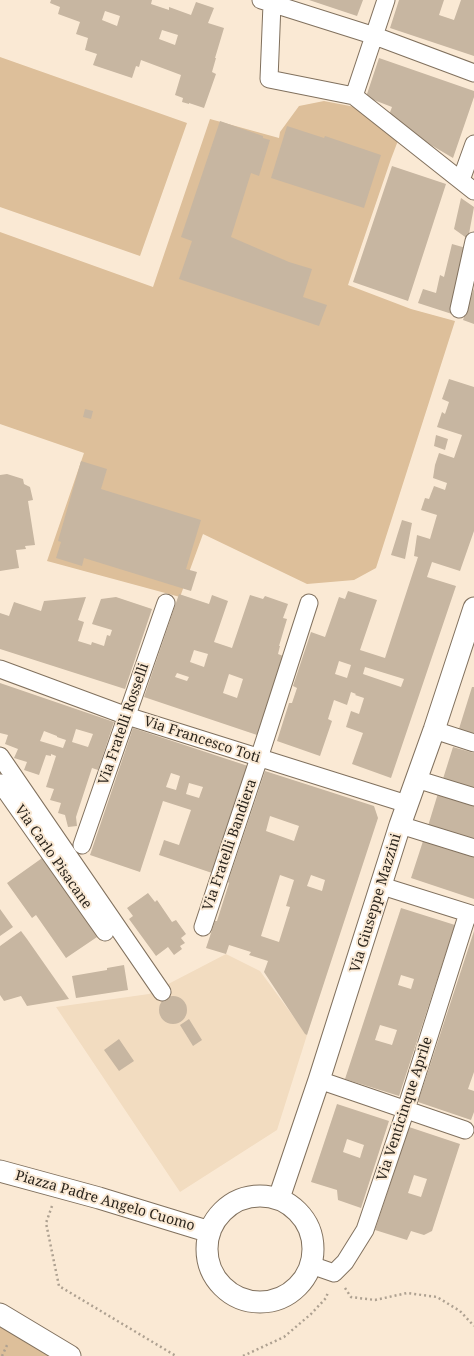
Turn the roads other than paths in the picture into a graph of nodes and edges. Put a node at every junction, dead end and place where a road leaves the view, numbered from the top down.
1 (386, 0) edge
2 (267, 2) edge
3 (375, 36) junction
4 (474, 73) edge
5 (354, 96) junction
6 (474, 144) edge
7 (461, 180) junction
8 (474, 192) edge
9 (474, 241) edge
10 (459, 309) dead end
11 (309, 603) dead end
12 (166, 604) dead end
13 (474, 608) edge
14 (0, 669) edge
15 (127, 716) junction
16 (434, 730) junction
17 (474, 743) edge
18 (0, 756) edge
19 (259, 758) junction
20 (416, 779) junction
21 (0, 782) edge
22 (474, 797) edge
23 (407, 804) junction
24 (400, 825) junction
25 (82, 845) dead end
26 (474, 848) edge
27 (382, 886) junction
28 (471, 914) edge
29 (203, 927) dead end
30 (105, 932) dead end
31 (162, 992) dead end
32 (320, 1080) junction
33 (406, 1109) junction
34 (465, 1130) dead end
35 (0, 1171) edge
36 (279, 1198) junction
37 (210, 1232) junction
38 (311, 1265) junction
39 (0, 1314) edge
40 (70, 1356) edge

1 - 3 street
2 - 3 street
2 - 5 street
3 - 4 street
3 - 5 street
5 - 7 street
6 - 7 street
7 - 8 street
9 - 10 street
11 - 19 street, Via Fratelli Bandiera
12 - 15 street, Via Fratelli Rosselli
13 - 16 street, Via Giuseppe Mazzini
14 - 15 street, Via Francesco Toti
15 - 19 street, Via Francesco Toti
15 - 25 street, Via Fratelli Rosselli
16 - 17 street
16 - 20 street, Via Giuseppe Mazzini
18 - 31 street
19 - 23 street, Via Francesco Toti
19 - 29 street, Via Fratelli Bandiera
20 - 22 street
20 - 23 street, Via Giuseppe Mazzini
21 - 30 street, Via Carlo Pisacane
23 - 24 street, Via Giuseppe Mazzini
24 - 26 street
24 - 27 street, Via Giuseppe Mazzini
27 - 28 street
27 - 32 street, Via Giuseppe Mazzini
28 - 33 street, Via Venticinque Aprile
32 - 33 street
32 - 36 street, Via Giuseppe Mazzini
33 - 34 street
33 - 38 street, Via Venticinque Aprile
35 - 37 street, Piazza Padre Angelo Cuomo
36 - 37 street, Piazza Padre Angelo Cuomo
36 - 38 street, Piazza Padre Angelo Cuomo
37 - 38 street, Piazza Padre Angelo Cuomo
39 - 40 street

